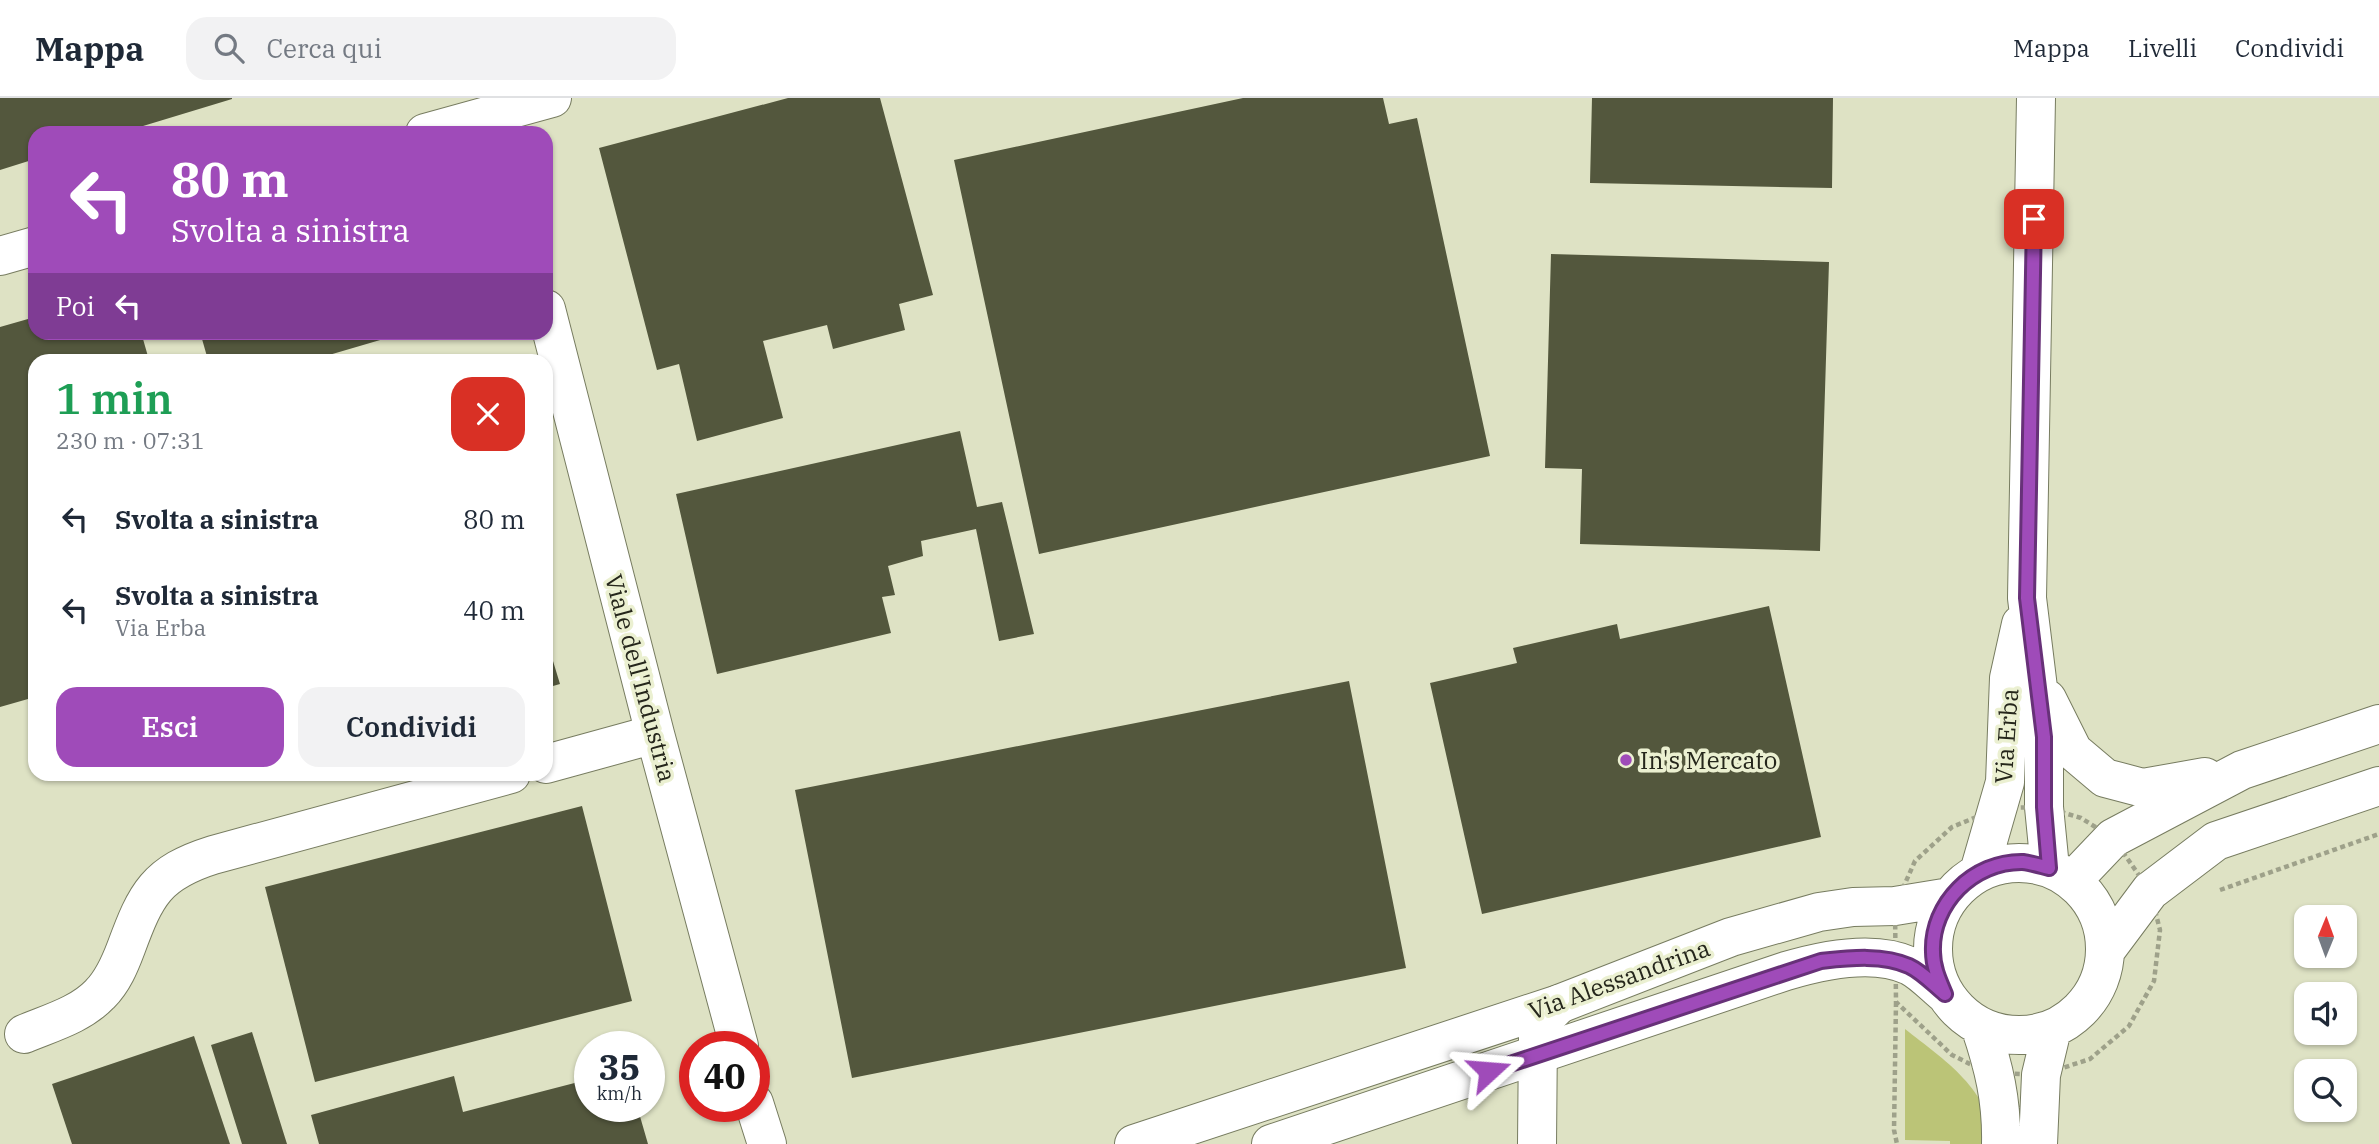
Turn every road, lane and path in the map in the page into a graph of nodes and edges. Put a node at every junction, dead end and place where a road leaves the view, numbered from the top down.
1 (552, 98) edge
2 (2036, 98) edge
3 (496, 115) edge
4 (453, 126) edge
5 (28, 248) edge
6 (0, 256) edge
7 (553, 336) edge
8 (2027, 598) junction
9 (2038, 682) junction
10 (2379, 724) edge
11 (655, 734) junction
12 (553, 762) edge
13 (2242, 770) junction
14 (485, 781) edge
15 (2379, 786) edge
16 (2044, 807) junction
17 (1999, 808) junction
18 (2379, 834) edge
19 (2113, 838) junction
20 (1979, 872) junction
21 (2061, 874) junction
22 (2216, 891) dead end
23 (1950, 897) junction
24 (1895, 906) junction
25 (2159, 907) junction
26 (2160, 930) junction
27 (2106, 950) junction
28 (1894, 961) junction
29 (1945, 994) junction
30 (1896, 1002) junction
31 (1559, 1004) junction
32 (1980, 1026) junction
33 (2052, 1030) junction
34 (735, 1031) edge
35 (24, 1034) dead end
36 (1538, 1054) junction
37 (1996, 1073) junction
38 (2040, 1075) junction
39 (1134, 1144) edge
40 (1271, 1144) edge
41 (1537, 1144) edge
42 (1897, 1144) edge
43 (2001, 1144) edge
44 (2038, 1144) edge

1 - 3 street
2 - 8 street, Via Erba
3 - 4 street
5 - 6 street
7 - 11 street, Viale dell'Industria
8 - 9 street, Via Erba
8 - 17 street, Via Erba
9 - 13 street
9 - 16 street, Via Erba
10 - 13 street
11 - 12 street
11 - 34 street, Viale dell'Industria
13 - 19 street
14 - 35 street
15 - 25 street
16 - 17 path
16 - 19 path
16 - 21 street, Via Erba
17 - 20 street, Via Erba
17 - 24 path
18 - 22 path
19 - 21 street
19 - 25 path
20 - 21 street
20 - 23 street
21 - 27 street
23 - 24 street, Via Alessandrina
23 - 29 street
24 - 28 path
24 - 31 street, Via Alessandrina
25 - 26 path
25 - 26 path
25 - 27 street
26 - 38 path
27 - 33 street
28 - 29 street, Via Alessandrina
28 - 30 path
28 - 36 street, Via Alessandrina
29 - 32 street
30 - 37 path
30 - 42 path
31 - 36 street
31 - 39 street, Via Alessandrina
32 - 33 street
32 - 37 street
33 - 38 street
36 - 40 street, Via Alessandrina
36 - 41 street
37 - 38 path
37 - 43 street
38 - 44 street

